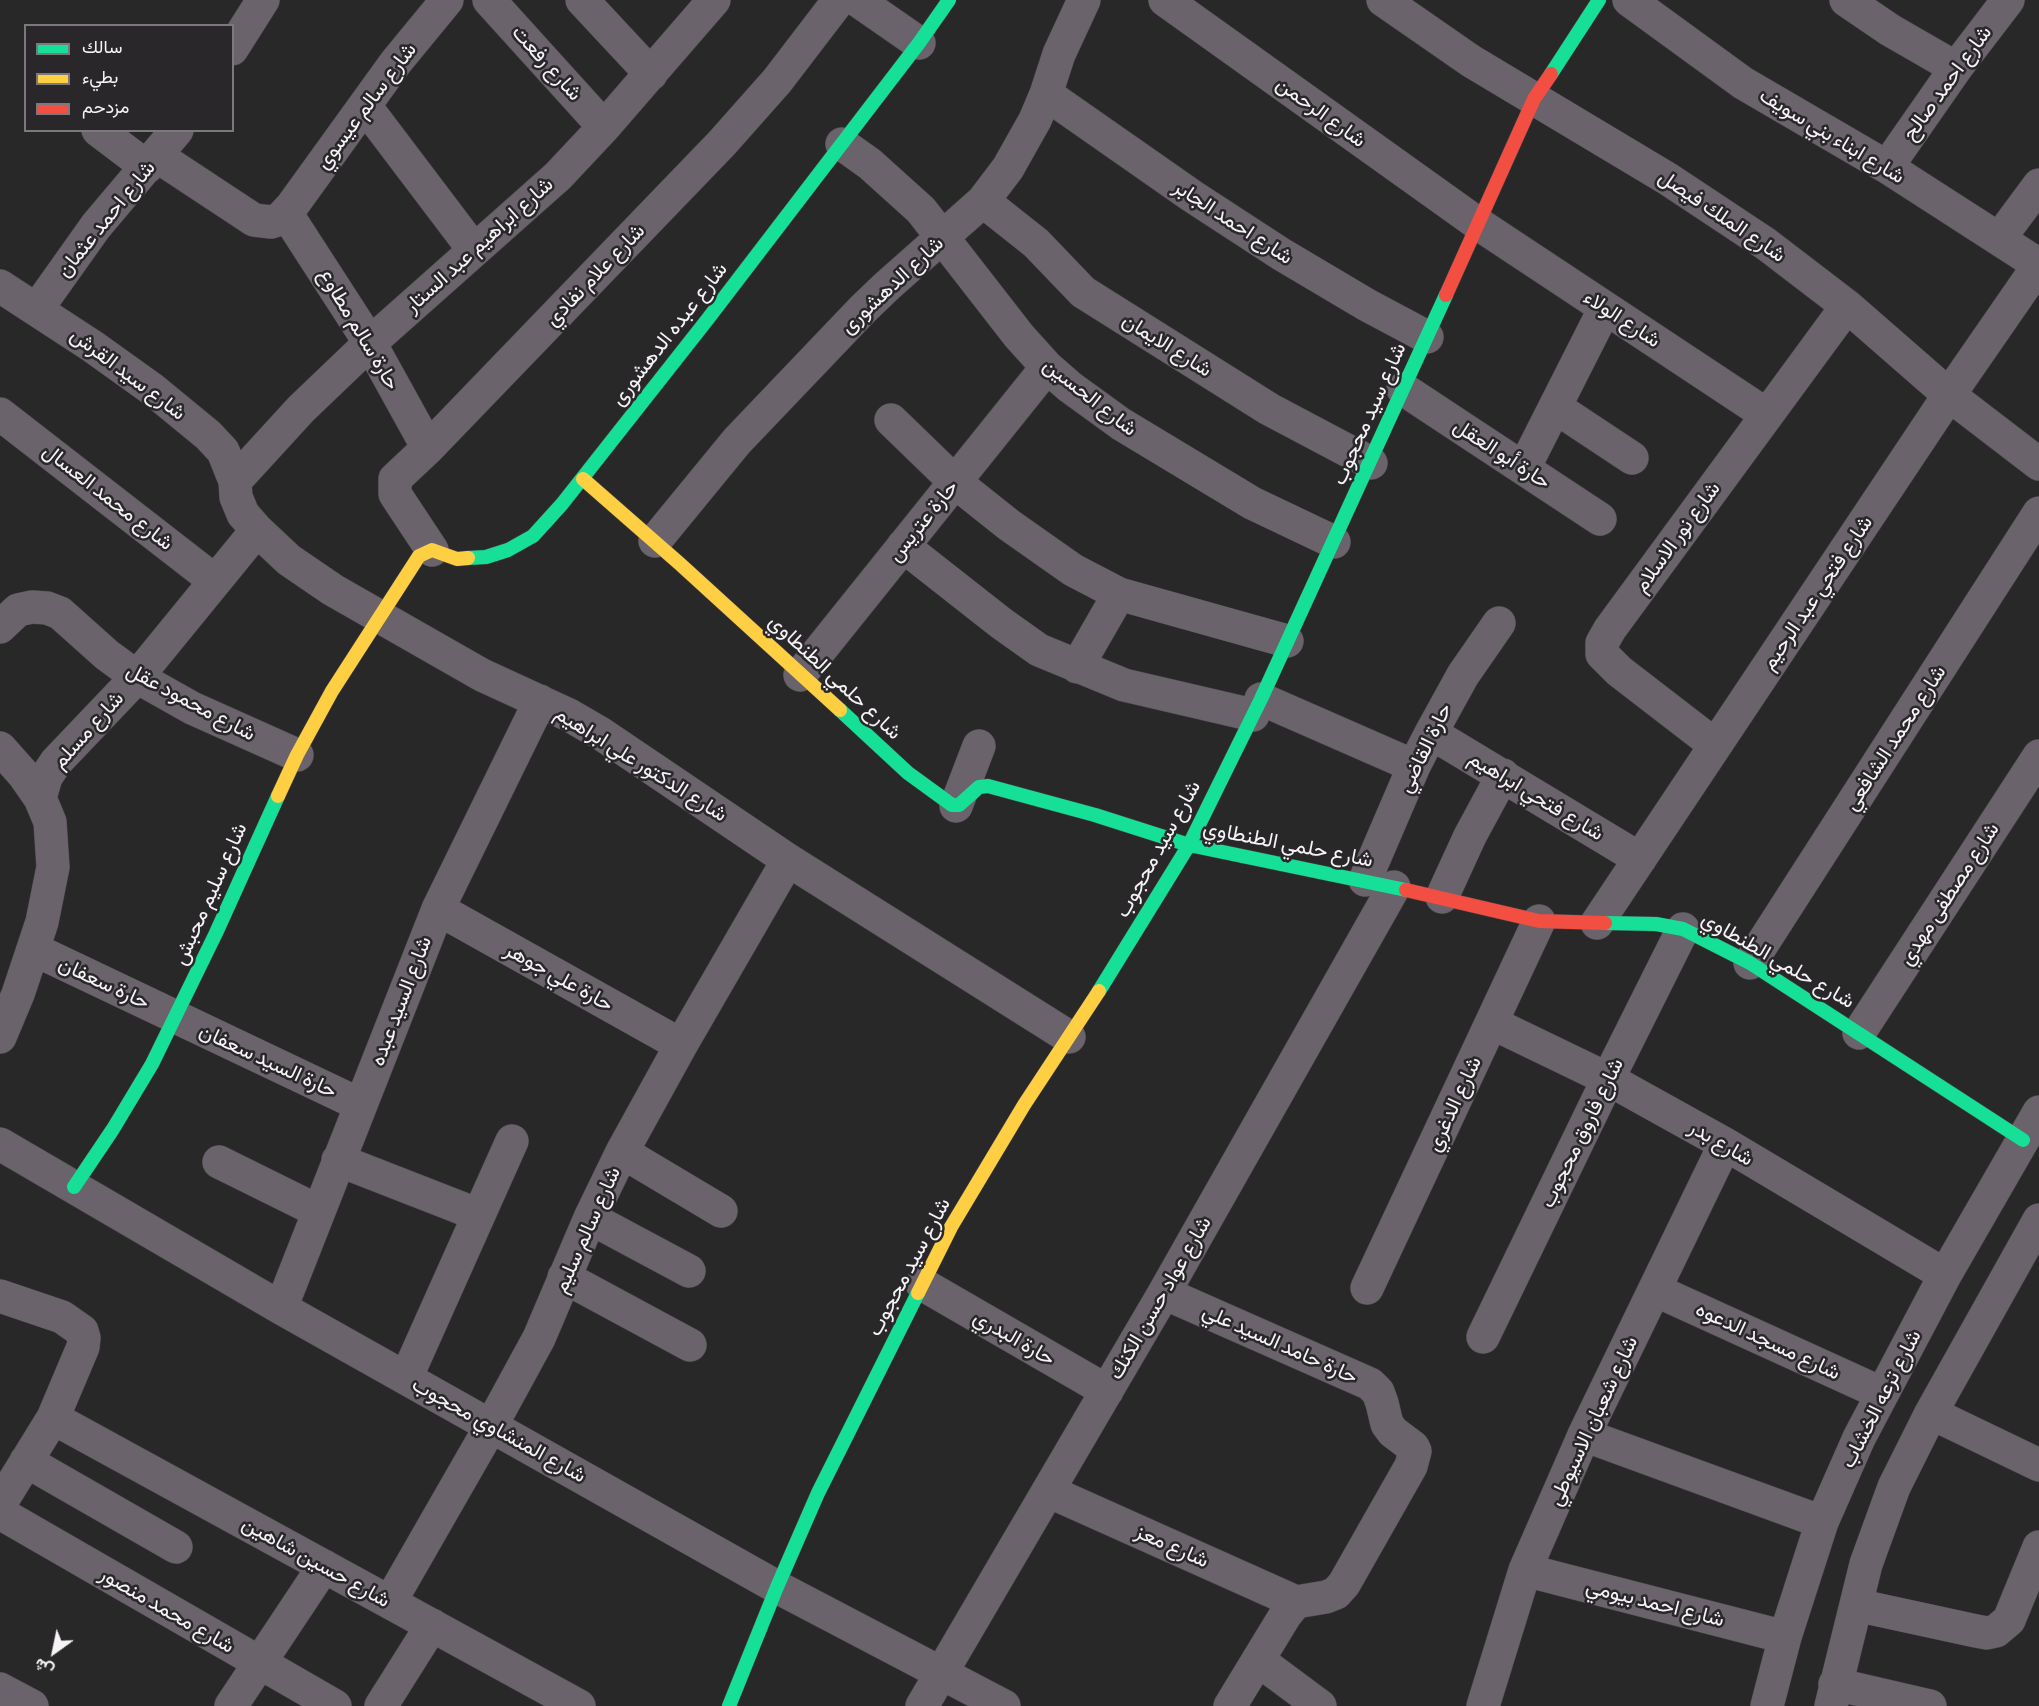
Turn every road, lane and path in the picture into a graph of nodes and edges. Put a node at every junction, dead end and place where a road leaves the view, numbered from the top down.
1 (447, 0) edge
2 (489, 0) edge
3 (582, 0) edge
4 (714, 0) edge
5 (839, 0) edge
6 (857, 0) edge
7 (949, 0) edge
8 (1084, 0) edge
9 (1164, 0) edge
10 (1383, 0) edge
11 (1599, 0) edge
12 (1629, 0) edge
13 (1846, 0) edge
14 (2008, 0) edge
15 (257, 2) edge
16 (919, 44) junction
17 (234, 45) edge
18 (1956, 68) junction
19 (651, 74) junction
20 (1047, 94) junction
21 (1534, 99) junction
22 (365, 106) junction
23 (604, 127) junction
24 (101, 132) edge
25 (175, 132) edge
26 (842, 144) junction
27 (152, 161) junction
28 (1887, 167) junction
29 (2039, 185) edge
30 (983, 201) junction
31 (286, 213) junction
32 (1477, 223) junction
33 (943, 237) junction
34 (1999, 238) junction
35 (474, 250) junction
36 (2039, 265) edge
37 (0, 286) edge
38 (1847, 306) junction
39 (1605, 308) junction
40 (37, 309) junction
41 (1427, 337) junction
42 (370, 343) junction
43 (1047, 367) junction
44 (1403, 389) junction
45 (1949, 394) junction
46 (1555, 406) junction
47 (0, 414) edge
48 (1767, 415) junction
49 (891, 420) dead end
50 (428, 448) junction
51 (1632, 458) dead end
52 (1371, 463) junction
53 (2039, 464) edge
54 (1524, 468) junction
55 (583, 479) junction
56 (235, 481) junction
57 (954, 482) junction
58 (2039, 513) edge
59 (1600, 519) dead end
60 (257, 530) junction
61 (655, 541) junction
62 (1334, 542) junction
63 (903, 546) junction
64 (432, 550) junction
65 (215, 581) junction
66 (1119, 594) junction
67 (379, 616) junction
68 (1499, 623) dead end
69 (0, 627) edge
70 (1287, 641) junction
71 (1077, 668) junction
72 (800, 675) junction
73 (137, 677) junction
74 (540, 701) junction
75 (1257, 707) junction
76 (1431, 733) junction
77 (1715, 745) junction
78 (980, 746) dead end
79 (1, 751) edge
80 (297, 755) junction
81 (2039, 756) edge
82 (1414, 766) junction
83 (1503, 775) junction
84 (40, 798) junction
85 (956, 806) junction
86 (1189, 845) junction
87 (1640, 859) junction
88 (788, 860) junction
89 (1380, 883) junction
90 (1442, 897) junction
91 (438, 909) junction
92 (1539, 921) junction
93 (1598, 923) junction
94 (1683, 929) junction
95 (33, 949) junction
96 (1750, 963) junction
97 (176, 1017) junction
98 (1492, 1023) junction
99 (1859, 1033) junction
100 (0, 1037) edge
101 (1068, 1037) junction
102 (681, 1045) junction
103 (1608, 1079) junction
104 (361, 1105) junction
105 (2039, 1112) edge
106 (2023, 1140) junction
107 (512, 1141) dead end
108 (0, 1144) edge
109 (1725, 1144) junction
110 (622, 1152) junction
111 (338, 1160) junction
112 (219, 1162) dead end
113 (74, 1187) junction
114 (318, 1211) junction
115 (721, 1211) dead end
116 (479, 1215) junction
117 (590, 1218) junction
118 (2039, 1220) edge
119 (2029, 1260) edge
120 (689, 1271) dead end
121 (1945, 1275) junction
122 (564, 1277) junction
123 (922, 1284) junction
124 (1367, 1288) dead end
125 (1655, 1290) junction
126 (1164, 1293) junction
127 (0, 1296) edge
128 (281, 1308) junction
129 (1484, 1337) dead end
130 (690, 1345) dead end
131 (406, 1378) junction
132 (1107, 1391) junction
133 (1881, 1393) junction
134 (1931, 1413) junction
135 (53, 1418) junction
136 (491, 1426) junction
137 (1584, 1435) junction
138 (26, 1461) junction
139 (2039, 1465) edge
140 (1048, 1491) junction
141 (0, 1504) edge
142 (0, 1513) edge
143 (1822, 1522) junction
144 (176, 1547) dead end
145 (2039, 1547) edge
146 (324, 1566) junction
147 (1525, 1570) junction
148 (777, 1587) junction
149 (390, 1602) junction
150 (1296, 1602) junction
151 (1856, 1605) junction
152 (432, 1625) junction
153 (1785, 1637) junction
154 (1258, 1660) junction
155 (260, 1663) junction
156 (941, 1671) junction
157 (0, 1689) edge
158 (1833, 1695) edge
159 (32, 1706) edge
160 (231, 1706) edge
161 (335, 1706) edge
162 (381, 1706) edge
163 (579, 1706) edge
164 (729, 1706) edge
165 (922, 1706) edge
166 (1004, 1706) edge
167 (1230, 1706) edge
168 (1320, 1706) edge
169 (1484, 1706) edge
170 (1767, 1706) edge
171 (1930, 1706) edge

1 - 22 street, شارع سالم عيسوي
2 - 23 street, شارع رفعت
3 - 19 street
4 - 19 street, شارع ابراهيم عبد الستار
5 - 50 street, شارع علام نفادي
6 - 16 street
7 - 16 street, شارع عبده الدهشورى
8 - 20 street, شارع الدهشورى
9 - 32 street, شارع الرحمن
10 - 21 street, شارع الملك فيصل
11 - 21 street, شارع سيد محجوب
12 - 28 street, شارع ابناء بني سويف
13 - 18 street
14 - 18 street, شارع احمد صالح
15 - 17 street
16 - 26 street, شارع عبده الدهشورى
18 - 28 street, شارع احمد صالح
19 - 23 street, شارع ابراهيم عبد الستار
20 - 30 street, شارع الدهشورى
20 - 41 street, شارع احمد الجابر
21 - 32 street, شارع سيد محجوب
21 - 38 street, شارع الملك فيصل
22 - 31 street, شارع سالم عيسوي
22 - 35 street
23 - 35 street, شارع ابراهيم عبد الستار
24 - 27 street
25 - 27 street, شارع احمد عثمان
26 - 33 street, شارع الحسين
26 - 55 street, شارع عبده الدهشورى
27 - 31 street
27 - 40 street, شارع احمد عثمان
28 - 34 street, شارع ابناء بني سويف
29 - 34 street
30 - 33 street, شارع الدهشورى
30 - 52 street, شارع الايمان
31 - 42 street, حارة سالم مطاوع
32 - 39 street, شارع الولاء
32 - 41 street, شارع سيد محجوب
33 - 43 street, شارع الحسين
33 - 61 street, شارع الدهشورى
34 - 36 street, شارع ابناء بني سويف
35 - 42 street, شارع ابراهيم عبد الستار
36 - 45 street, شارع فتحي عبد الرحيم
37 - 40 street, شارع سيد القرش
38 - 45 street, شارع الملك فيصل
38 - 48 street, شارع نور الاسلام
39 - 46 street
39 - 48 street, شارع الولاء
40 - 56 street, شارع سيد القرش
41 - 44 street, شارع سيد محجوب
42 - 50 street, حارة سالم مطاوع
42 - 56 street, شارع ابراهيم عبد الستار
43 - 57 street, حارة عتريس
43 - 62 street, شارع الحسين
44 - 52 street, شارع سيد محجوب
44 - 54 street, حارة أبو العقل
45 - 53 street, شارع الملك فيصل
45 - 77 street, شارع فتحي عبد الرحيم
46 - 51 street
46 - 54 street
47 - 65 street, شارع محمد العسال
48 - 77 street, شارع نور الاسلام
49 - 57 street
50 - 64 street, شارع علام نفادي
52 - 62 street, شارع سيد محجوب
54 - 59 street, حارة أبو العقل
55 - 61 street, شارع حلمي الطنطاوي
55 - 64 street, شارع عبده الدهشورى
56 - 60 street, شارع الدكتور علي ابراهيم
57 - 63 street, حارة عتريس
57 - 66 street
58 - 96 street, شارع محمد الشافعي
60 - 65 street, شارع مسلم
60 - 67 street, شارع الدكتور علي ابراهيم
61 - 72 street, شارع حلمي الطنطاوي
62 - 70 street, شارع سيد محجوب
63 - 71 street
63 - 72 street, حارة عتريس
64 - 67 street
65 - 73 street, شارع مسلم
66 - 70 street
66 - 71 street
67 - 74 street, شارع الدكتور علي ابراهيم
67 - 80 street, شارع سليم محبش
68 - 76 street, حارة القاضي
69 - 73 street, شارع محمود عقل
70 - 75 street, شارع سيد محجوب
71 - 75 street
72 - 85 street, شارع حلمي الطنطاوي
73 - 80 street, شارع محمود عقل
73 - 84 street, شارع مسلم
74 - 88 street, شارع الدكتور علي ابراهيم
74 - 91 street, شارع السيد عبده
75 - 82 street
75 - 86 street, شارع سيد محجوب
76 - 82 street, حارة القاضي
76 - 83 street, شارع فتحي ابراهيم
77 - 87 street, شارع فتحي عبد الرحيم
78 - 85 street
79 - 84 street
80 - 97 street, شارع سليم محبش
81 - 99 street, شارع مصطفى مهدي
82 - 89 street, حارة القاضي
83 - 87 street, شارع فتحي ابراهيم
83 - 90 street
84 - 95 street
85 - 86 street, شارع حلمي الطنطاوي
86 - 89 street, شارع حلمي الطنطاوي
86 - 101 street, شارع سيد محجوب
87 - 93 street, شارع فتحي عبد الرحيم
88 - 101 street, شارع الدكتور علي ابراهيم
88 - 102 street, شارع سالم سليم
89 - 90 street, شارع حلمي الطنطاوي
89 - 126 street, شارع عواد حسن الكنك
90 - 92 street, شارع حلمي الطنطاوي
91 - 102 street, حارة علي جوهر
91 - 104 street, شارع السيد عبده
92 - 93 street, شارع حلمي الطنطاوي
92 - 98 street, شارع الدغري
93 - 94 street, شارع حلمي الطنطاوي
94 - 96 street, شارع حلمي الطنطاوي
94 - 103 street, شارع فاروق محجوب
95 - 97 street, حارة سعفان
95 - 100 street
96 - 99 street, شارع حلمي الطنطاوي
97 - 104 street, حارة السيد سعفان
97 - 113 street, شارع سليم محبش
98 - 103 street, شارع بدر
98 - 124 street, شارع الدغري
99 - 106 street, شارع حلمي الطنطاوي
101 - 123 street, شارع سيد محجوب
102 - 110 street, شارع سالم سليم
103 - 109 street, شارع بدر
103 - 129 street, شارع فاروق محجوب
104 - 111 street, شارع السيد عبده
105 - 106 street, شارع ترعه الخشاب
106 - 121 street, شارع ترعه الخشاب
107 - 116 street
108 - 113 street, شارع المنشاوي محجوب
109 - 121 street, شارع بدر
109 - 125 street, شارع شعبان الاسيوطي
110 - 115 street
110 - 117 street, شارع سالم سليم
111 - 114 street, شارع السيد عبده
111 - 116 street
112 - 114 street
113 - 128 street, شارع المنشاوي محجوب
114 - 128 street, شارع السيد عبده
116 - 131 street
117 - 120 street
117 - 122 street, شارع سالم سليم
118 - 119 street
119 - 134 street
121 - 133 street, شارع ترعه الخشاب
122 - 130 street
122 - 136 street, شارع سالم سليم
123 - 132 street, حارة البدري
123 - 148 street, شارع سيد محجوب
125 - 133 street, شارع مسجد الدعوه
125 - 137 street, شارع شعبان الاسيوطي
126 - 132 street, شارع عواد حسن الكنك
126 - 150 street, حارة حامد السيد علي
127 - 135 street
128 - 131 street, شارع المنشاوي محجوب
131 - 136 street, شارع المنشاوي محجوب
132 - 140 street, شارع عواد حسن الكنك
133 - 143 street, شارع ترعه الخشاب
134 - 139 street
134 - 151 street
135 - 138 street
135 - 146 street, شارع حسين شاهين
136 - 148 street, شارع المنشاوي محجوب
136 - 149 street, شارع سالم سليم
137 - 143 street
137 - 147 street, شارع شعبان الاسيوطي
138 - 141 street
138 - 144 street
140 - 150 street, شارع معز
140 - 156 street, شارع عواد حسن الكنك
142 - 155 street, شارع محمد منصور
143 - 153 street, شارع ترعه الخشاب
145 - 151 street
146 - 149 street, شارع حسين شاهين
146 - 155 street
147 - 153 street, شارع احمد بيومي
147 - 169 street, شارع شعبان الاسيوطي
148 - 156 street, شارع المنشاوي محجوب
148 - 164 street, شارع سيد محجوب
149 - 152 street, شارع حسين شاهين
150 - 154 street
151 - 158 street
152 - 162 street
152 - 163 street, شارع حسين شاهين
153 - 170 street, شارع ترعه الخشاب
154 - 167 street
154 - 168 street
155 - 160 street
155 - 161 street, شارع محمد منصور
156 - 165 street, شارع عواد حسن الكنك
156 - 166 street, شارع المنشاوي محجوب
157 - 159 street
158 - 171 street

